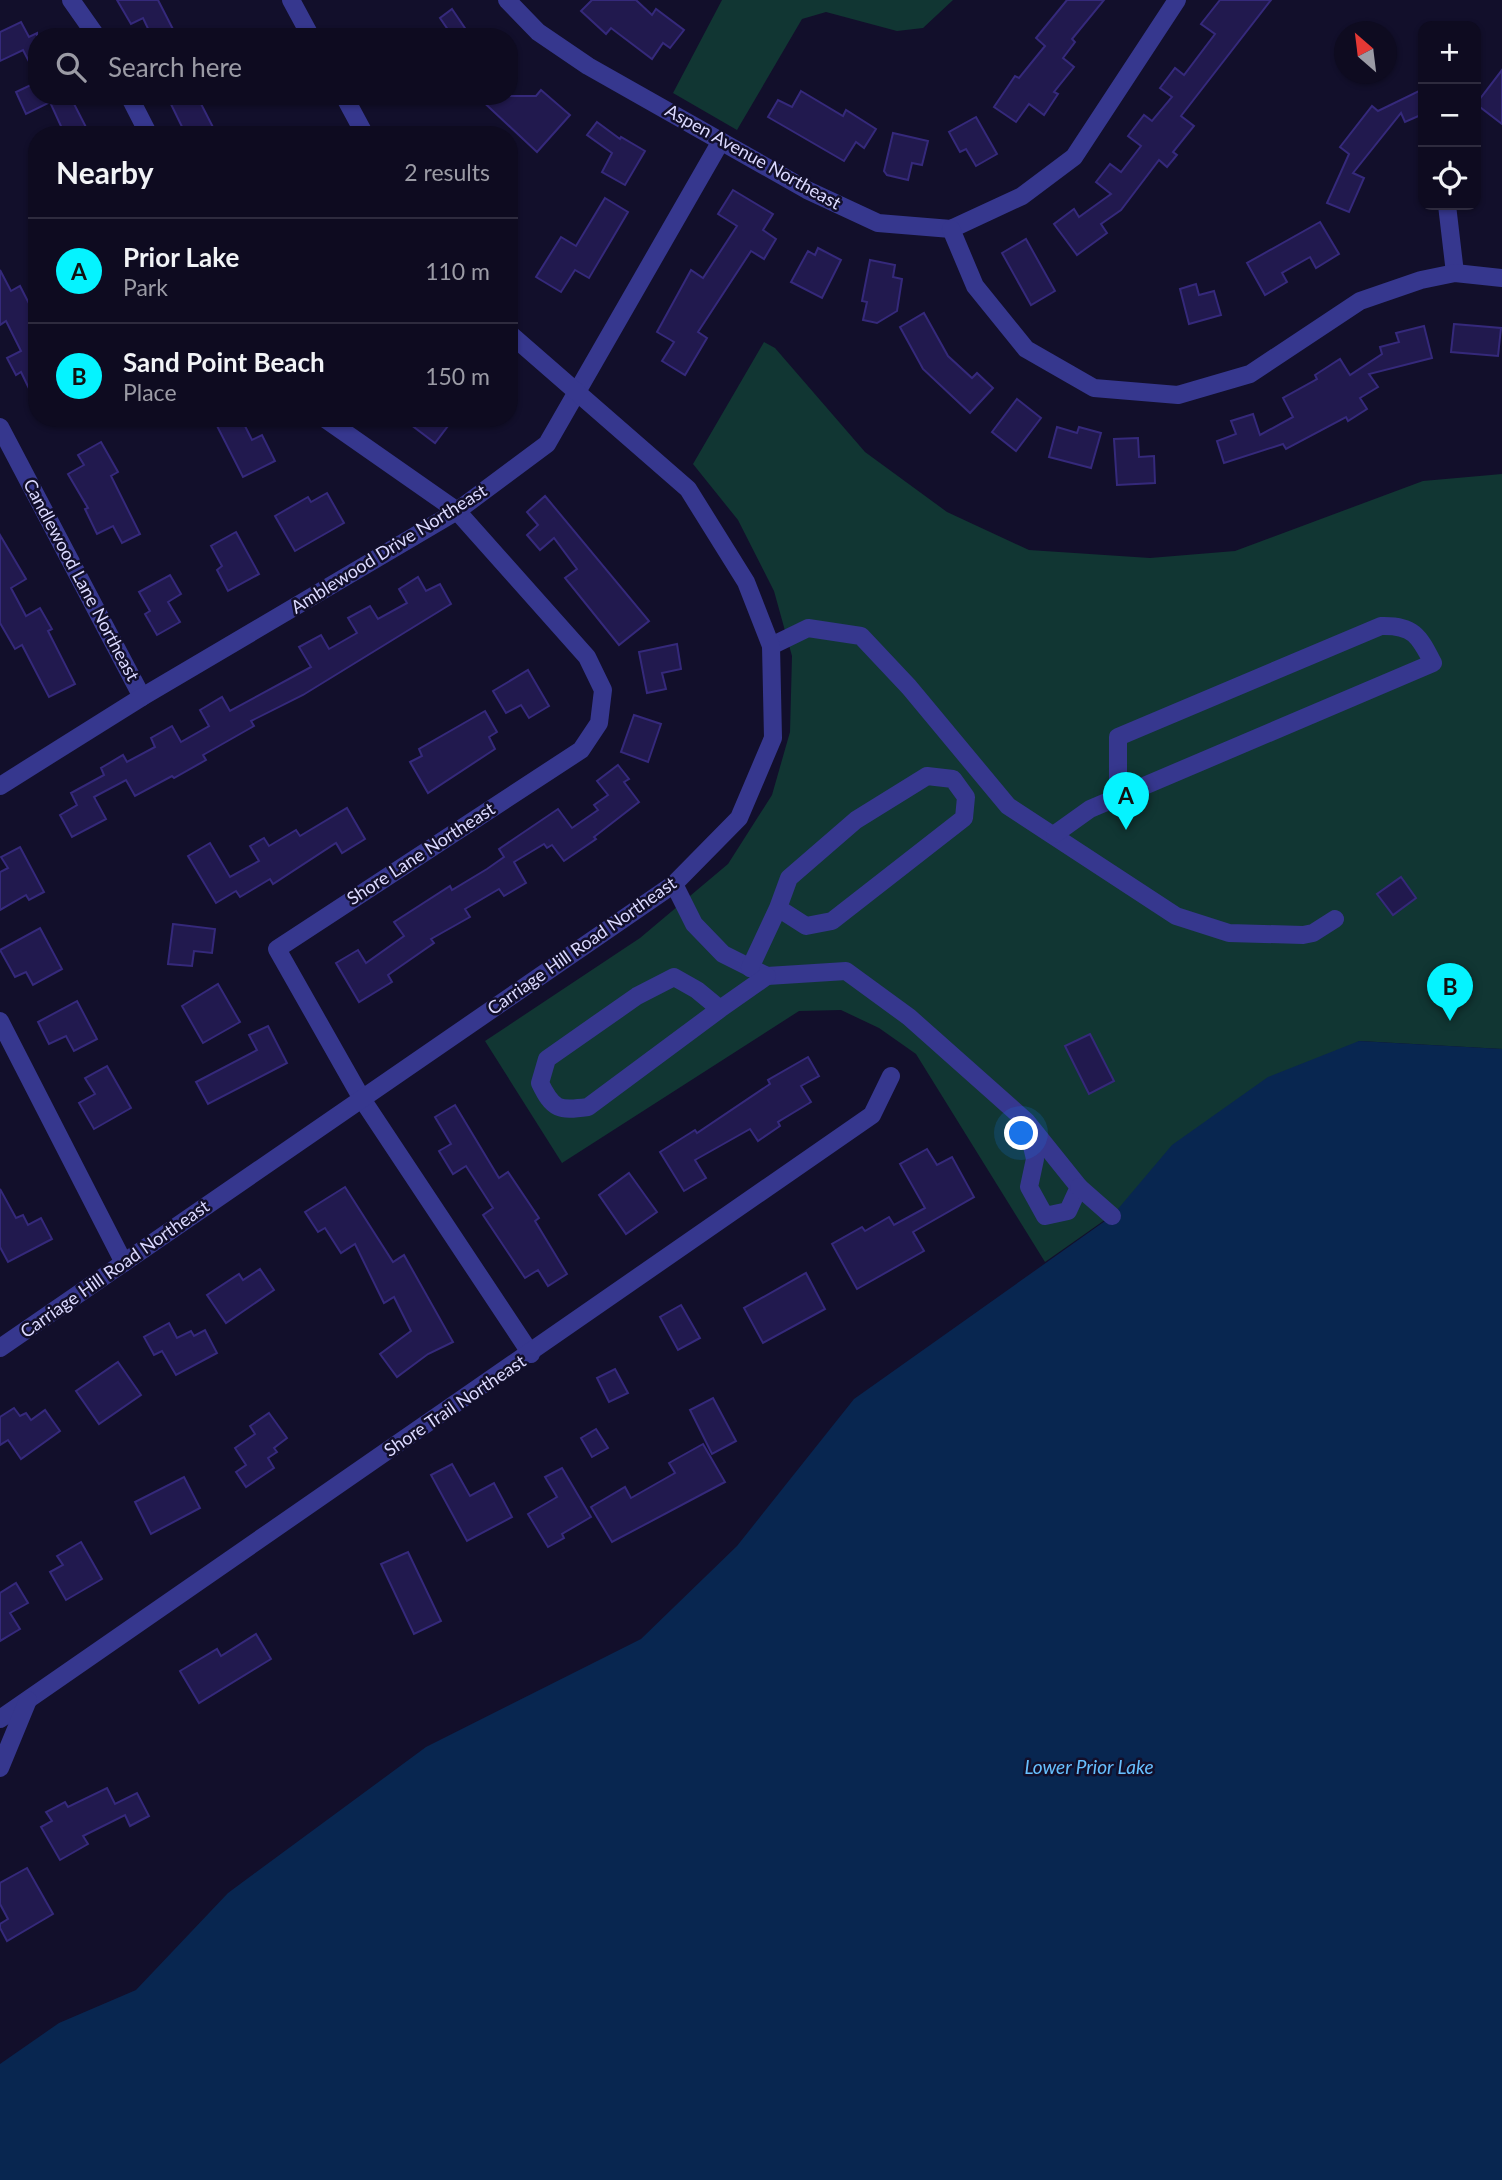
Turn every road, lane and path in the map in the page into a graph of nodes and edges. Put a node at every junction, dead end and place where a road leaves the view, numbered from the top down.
1 (71, 0) edge
2 (291, 0) edge
3 (507, 0) edge
4 (1177, 0) edge
5 (91, 28) edge
6 (306, 28) edge
7 (134, 105) edge
8 (349, 105) edge
9 (144, 126) edge
10 (360, 126) edge
11 (722, 141) junction
12 (1448, 210) edge
13 (951, 229) junction
14 (1455, 273) junction
15 (1502, 278) edge
16 (518, 341) edge
17 (578, 393) junction
18 (0, 427) edge
19 (337, 427) edge
20 (457, 511) junction
21 (771, 646) junction
22 (142, 697) junction
23 (0, 786) edge
24 (1118, 797) junction
25 (1055, 834) junction
26 (674, 884) junction
27 (778, 908) junction
28 (1335, 919) dead end
29 (750, 968) junction
30 (766, 976) junction
31 (720, 1009) junction
32 (0, 1021) edge
33 (891, 1076) dead end
34 (362, 1099) junction
35 (1026, 1121) junction
36 (1079, 1187) junction
37 (1112, 1216) dead end
38 (124, 1263) junction
39 (0, 1348) edge
40 (531, 1354) junction
41 (28, 1700) junction
42 (0, 1719) edge
43 (0, 1768) edge

1 - 5 street
2 - 6 street
3 - 11 street, Aspen Avenue Northeast
4 - 13 street, Aspen Avenue Northeast
7 - 9 street
8 - 10 street
11 - 13 street, Aspen Avenue Northeast
11 - 17 street, Amblewood Drive Northeast
12 - 14 street
13 - 14 street
14 - 15 street
16 - 17 street, Carriage Hill Road Northeast
17 - 20 street, Amblewood Drive Northeast
17 - 21 street, Carriage Hill Road Northeast
18 - 22 street, Candlewood Lane Northeast
19 - 20 street, Shore Lane Northeast
20 - 22 street, Amblewood Drive Northeast
20 - 34 street, Shore Lane Northeast
21 - 25 street
21 - 26 street, Carriage Hill Road Northeast
22 - 23 street, Amblewood Drive Northeast
24 - 24 street
24 - 25 street
25 - 28 street
26 - 29 street
26 - 34 street, Carriage Hill Road Northeast
27 - 27 street
27 - 29 street
29 - 30 street
30 - 31 street
30 - 35 street
31 - 31 street
32 - 38 street
33 - 40 street, Shore Trail Northeast
34 - 38 street, Carriage Hill Road Northeast
34 - 40 street, Shore Lane Northeast
35 - 36 street
35 - 36 street
36 - 37 street
38 - 39 street, Carriage Hill Road Northeast
40 - 41 street, Shore Trail Northeast
41 - 42 street, Shore Trail Northeast
41 - 43 street

